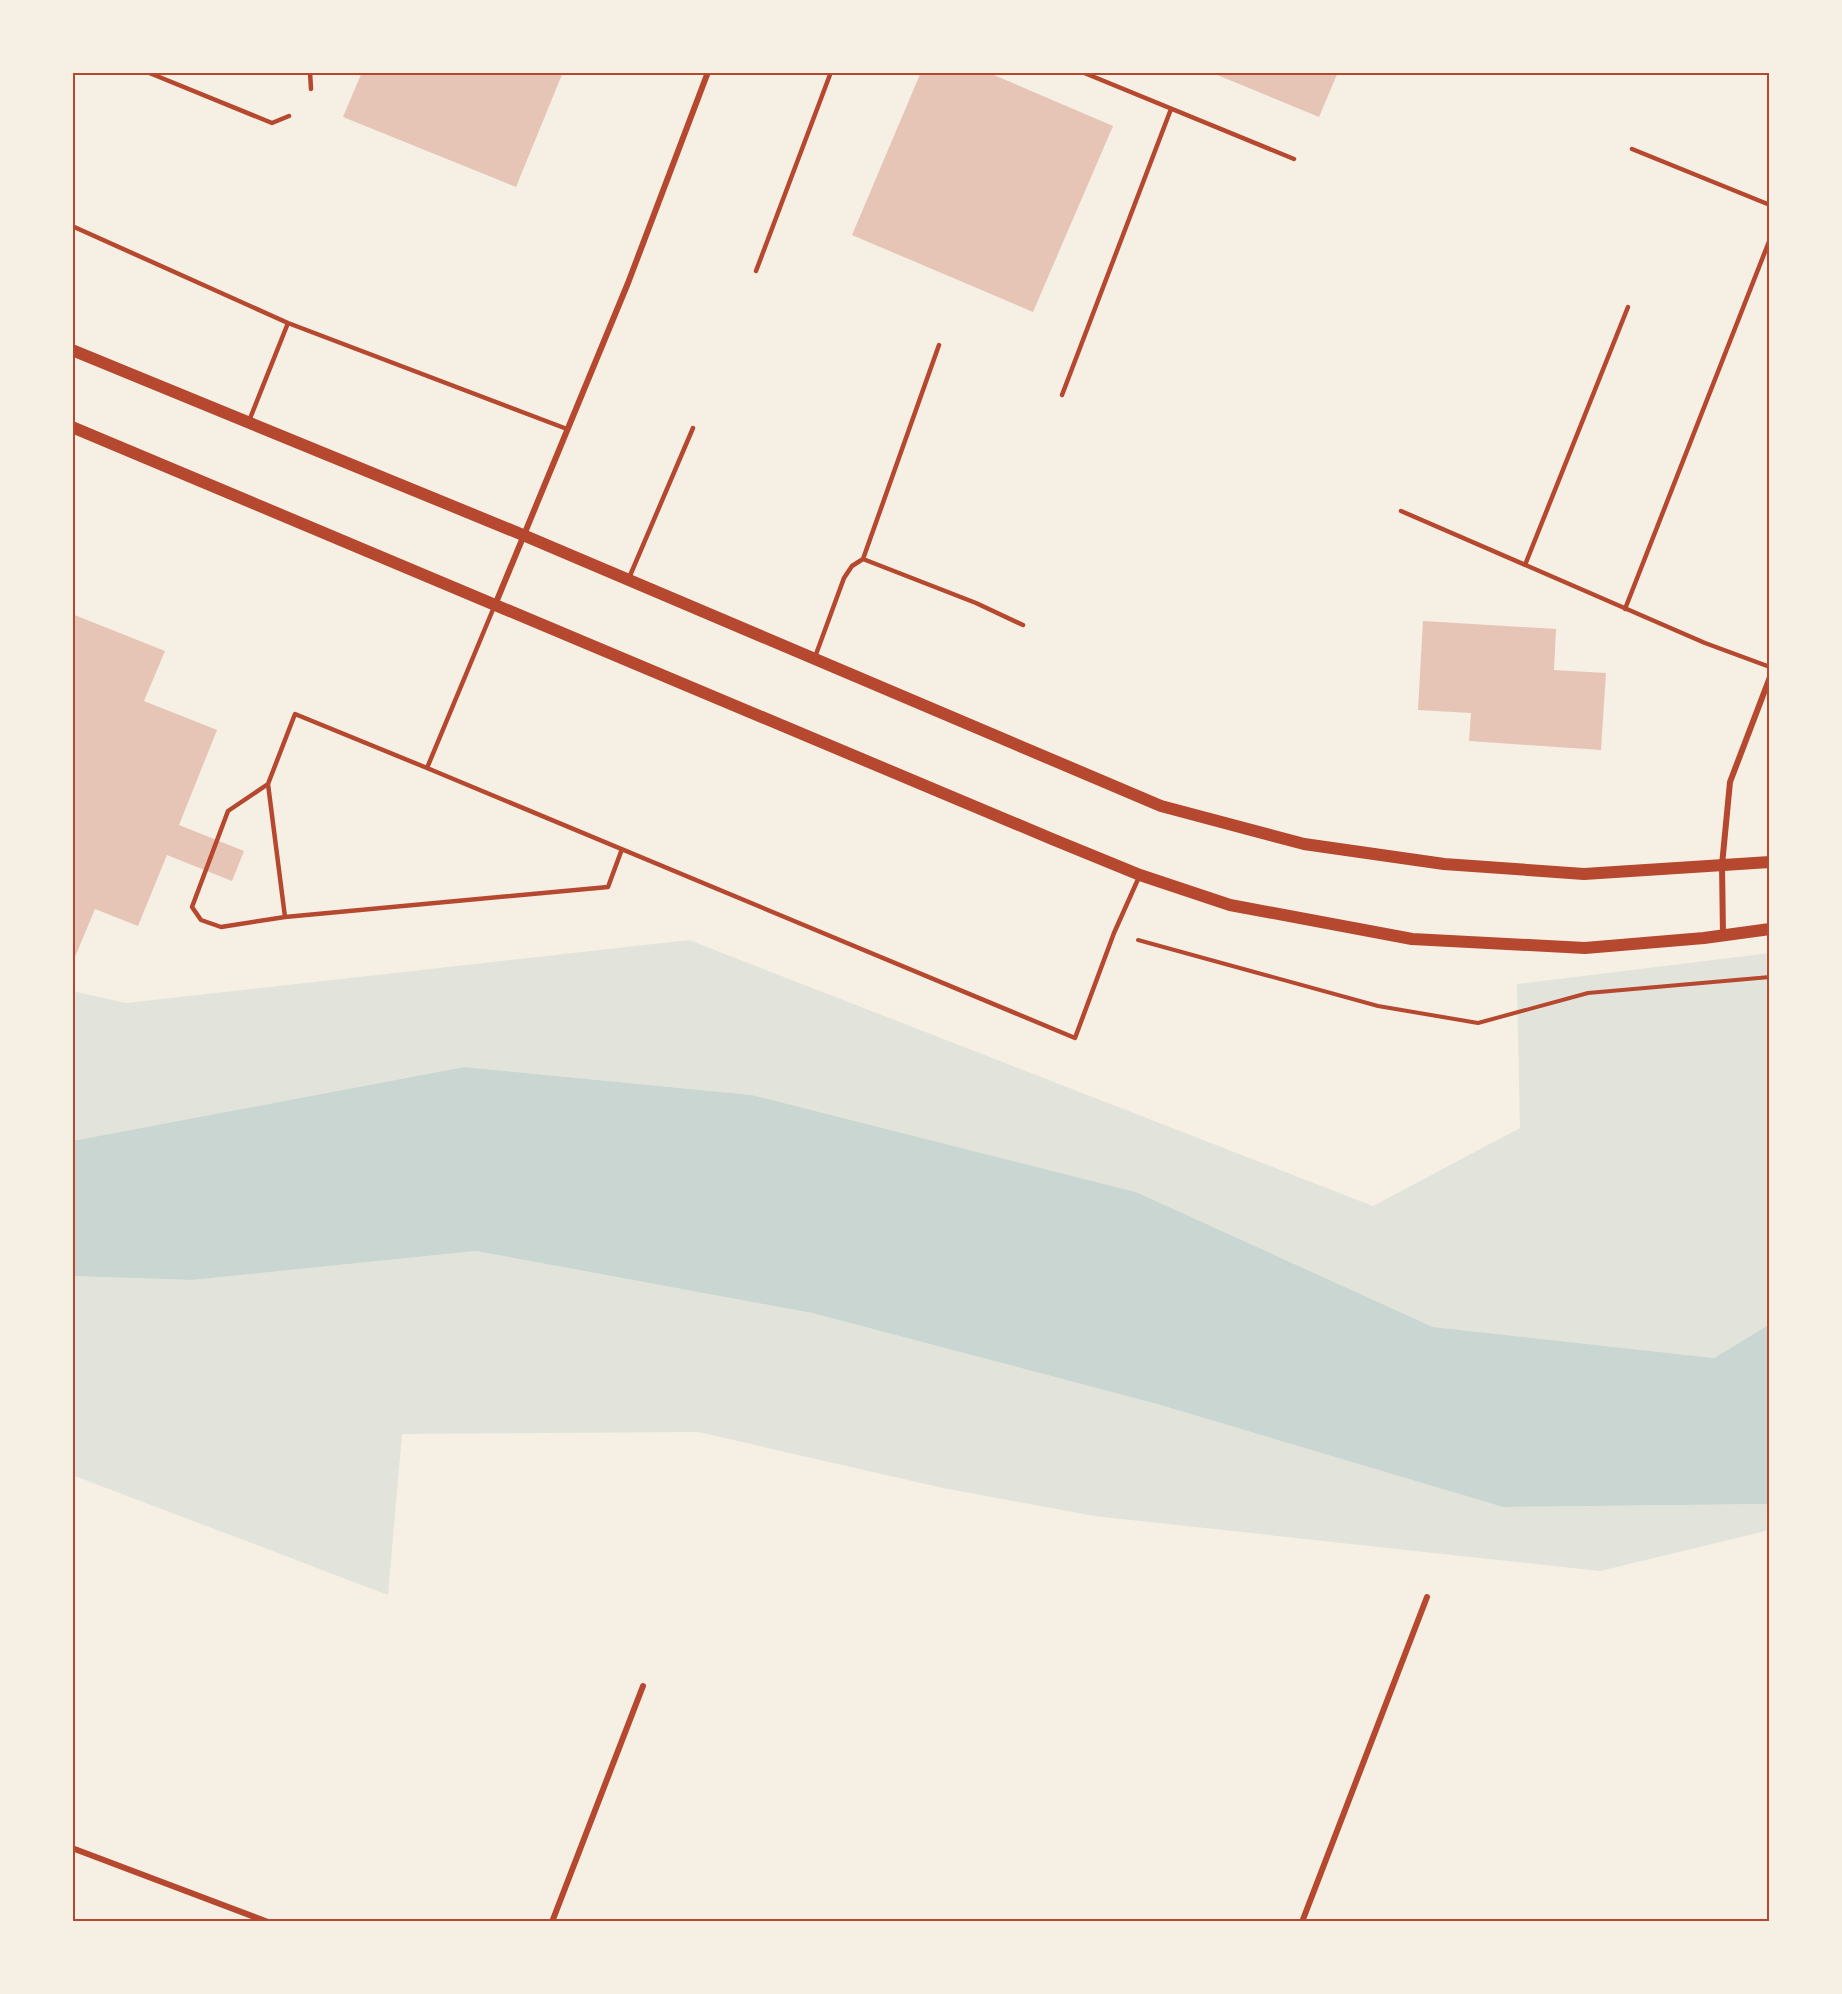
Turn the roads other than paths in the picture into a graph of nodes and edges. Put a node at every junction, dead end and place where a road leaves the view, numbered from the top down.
1 (147, 72) edge
2 (310, 72) edge
3 (708, 72) edge
4 (831, 72) edge
5 (1082, 72) edge
6 (311, 89) dead end
7 (1171, 109) junction
8 (289, 116) dead end
9 (1632, 150) dead end
10 (1294, 159) dead end
11 (1770, 205) edge
12 (72, 226) edge
13 (1770, 239) edge
14 (756, 271) dead end
15 (1628, 307) dead end
16 (288, 323) junction
17 (939, 345) dead end
18 (72, 350) edge
19 (1062, 395) dead end
20 (248, 422) junction
21 (72, 427) edge
22 (693, 428) dead end
23 (567, 429) junction
24 (1401, 511) dead end
25 (523, 535) junction
26 (863, 559) junction
27 (1525, 565) junction
28 (628, 580) junction
29 (495, 605) junction
30 (1625, 609) junction
31 (1023, 625) dead end
32 (814, 659) junction
33 (1770, 667) edge
34 (1770, 677) edge
35 (427, 768) junction
36 (268, 784) junction
37 (622, 849) junction
38 (1770, 862) edge
39 (1722, 865) junction
40 (1140, 875) junction
41 (285, 917) junction
42 (1770, 929) edge
43 (1723, 936) junction
44 (1426, 1597) dead end
45 (643, 1686) dead end
46 (72, 1848) edge
47 (268, 1922) edge
48 (552, 1922) edge
49 (1302, 1922) edge

1 - 8 lane
2 - 6 lane
3 - 23 street
4 - 14 lane
5 - 7 lane
7 - 10 lane
7 - 19 lane
9 - 11 lane
12 - 16 lane
13 - 30 lane
15 - 27 lane
16 - 20 lane
16 - 23 lane
17 - 26 lane
18 - 20 main road
20 - 25 main road
21 - 29 main road
22 - 28 lane
23 - 25 street
24 - 27 lane
25 - 28 main road
25 - 29 street
26 - 31 lane
26 - 32 lane
27 - 30 lane
28 - 32 main road
29 - 35 lane
29 - 40 main road
30 - 33 lane
32 - 39 main road
34 - 39 street
35 - 36 lane
35 - 37 lane
36 - 41 lane
36 - 41 lane
37 - 40 lane
37 - 41 lane
38 - 39 main road
39 - 43 street
40 - 43 main road
42 - 43 main road
44 - 49 street
45 - 48 street
46 - 47 street

